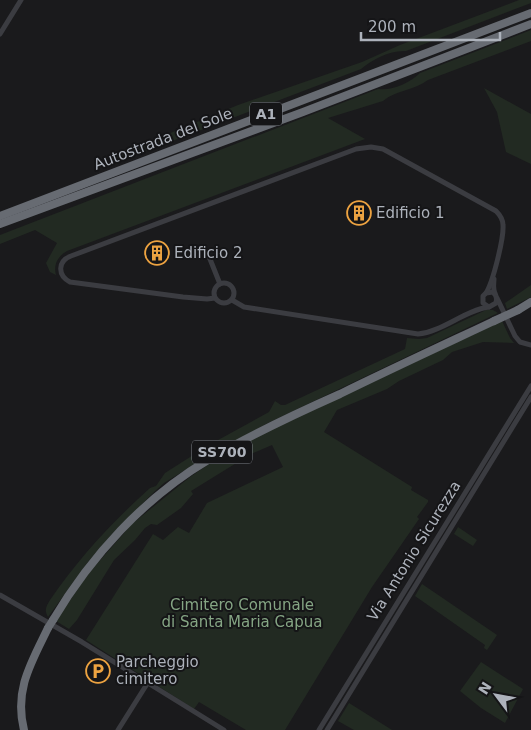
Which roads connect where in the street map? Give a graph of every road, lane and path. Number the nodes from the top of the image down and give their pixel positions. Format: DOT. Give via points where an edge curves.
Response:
graph roads {
  1 [pos="21,0"];
  2 [pos="531,13"];
  3 [pos="531,24"];
  4 [pos="0,34"];
  5 [pos="0,216"];
  6 [pos="0,224"];
  7 [pos="208,254"];
  8 [pos="493,276"];
  9 [pos="220,284"];
  10 [pos="486,293"];
  11 [pos="497,297"];
  12 [pos="215,298"];
  13 [pos="482,298"];
  14 [pos="232,300"];
  15 [pos="531,302"];
  16 [pos="491,306"];
  17 [pos="473,311"];
  18 [pos="503,312"];
  19 [pos="531,345"];
  20 [pos="531,386"];
  21 [pos="531,397"];
  22 [pos="0,594"];
  23 [pos="147,684"];
  24 [pos="24,730"];
  25 [pos="118,730"];
  26 [pos="224,730"];
  27 [pos="319,730"];
  28 [pos="326,730"];
  1 -- 4 [label="street"];
  2 -- 5 [label="highway, Autostrada del Sole / A1"];
  3 -- 6 [label="highway, Autostrada del Sole / A1"];
  7 -- 9 [label="street"];
  8 -- 10 [label="street"];
  8 -- 11 [label="street"];
  8 -- 12 [label="street" via="503,228 496,211 383,149 371,147 356,149 81,252 67,258 61,265 62,275 70,282 183,297"];
  9 -- 12 [label="street"];
  9 -- 14 [label="street" via="232,287"];
  10 -- 11 [label="street" via="493,292"];
  10 -- 13 [label="street"];
  11 -- 16 [label="street"];
  11 -- 18 [label="street"];
  12 -- 14 [label="street" via="223,303"];
  13 -- 16 [label="street" via="485,305"];
  13 -- 17 [label="street"];
  14 -- 17 [label="street" via="244,307 418,334"];
  15 -- 24 [label="highway, SS700, bridge" via="279,422 206,461 178,480 110,543 82,576 48,628 22,689 20,716"];
  16 -- 17 [label="street"];
  16 -- 18 [label="street"];
  18 -- 19 [label="street" via="517,339"];
  20 -- 27 [label="street, Via Antonio Sicurezza"];
  21 -- 28 [label="street, Via Antonio Sicurezza"];
  22 -- 23 [label="street"];
  23 -- 25 [label="street"];
  23 -- 26 [label="street"];
}
